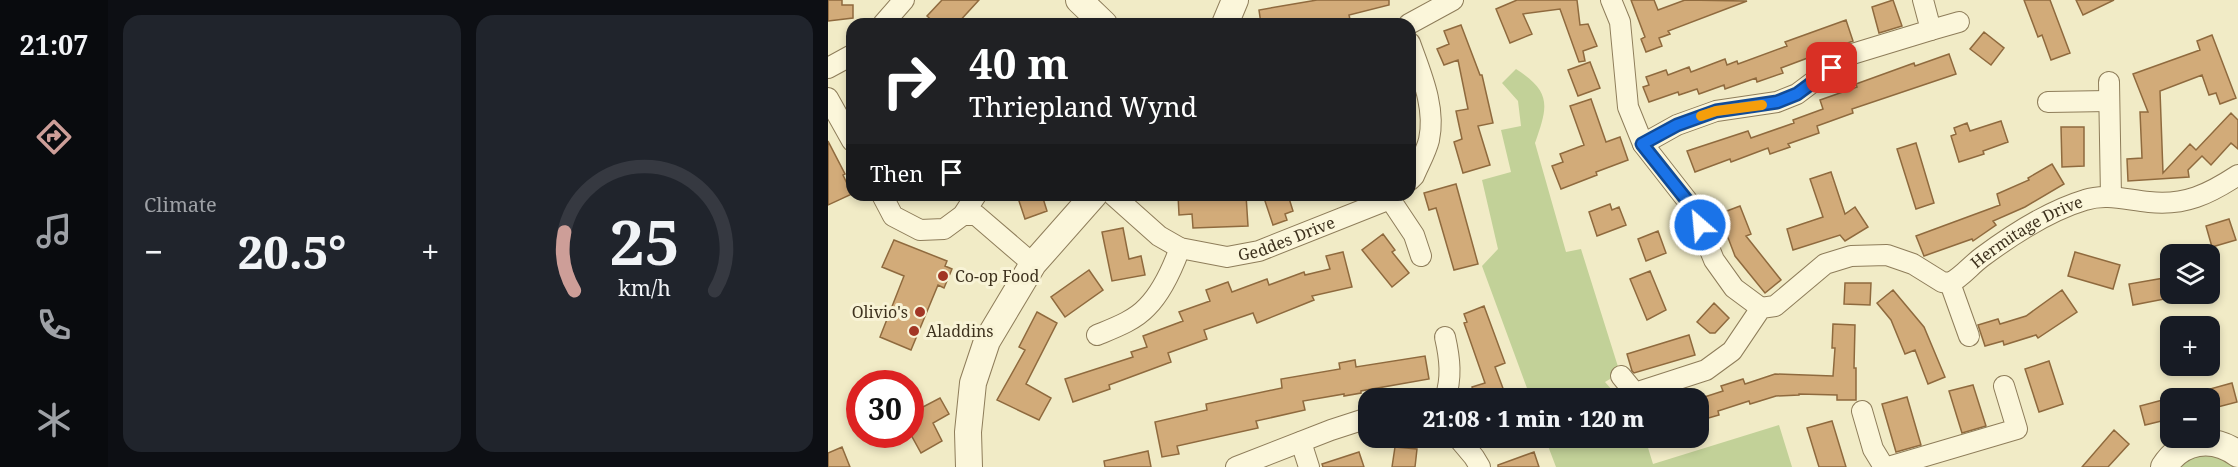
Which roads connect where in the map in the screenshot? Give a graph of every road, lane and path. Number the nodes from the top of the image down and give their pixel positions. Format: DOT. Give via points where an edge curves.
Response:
graph roads {
  1 [pos="904,0"];
  2 [pos="1079,0"];
  3 [pos="1235,0"];
  4 [pos="1453,0"];
  5 [pos="1611,0"];
  6 [pos="1923,0"];
  7 [pos="888,18"];
  8 [pos="1098,18"];
  9 [pos="1228,18"];
  10 [pos="1416,20"];
  11 [pos="1959,22"];
  12 [pos="1931,30"];
  13 [pos="846,58"];
  14 [pos="1416,60"];
  15 [pos="828,68"];
  16 [pos="828,98"];
  17 [pos="2048,102"];
  18 [pos="846,130"];
  19 [pos="1642,144"];
  20 [pos="1416,171"];
  21 [pos="2238,175"];
  22 [pos="2111,196"];
  23 [pos="885,201"];
  24 [pos="972,201"];
  25 [pos="1089,201"];
  26 [pos="1120,201"];
  27 [pos="1382,201"];
  28 [pos="1394,201"];
  29 [pos="963,215"];
  30 [pos="1180,248"];
  31 [pos="1421,256"];
  32 [pos="1033,264"];
  33 [pos="1950,283"];
  34 [pos="1761,308"];
  35 [pos="1097,335"];
  36 [pos="1969,336"];
  37 [pos="1445,337"];
  38 [pos="1621,376"];
  39 [pos="2004,386"];
  40 [pos="1449,388"];
  41 [pos="1629,388"];
  42 [pos="1657,388"];
  43 [pos="1862,411"];
  44 [pos="1358,422"];
  45 [pos="1301,442"];
  46 [pos="1466,448"];
  47 [pos="2238,454"];
  48 [pos="969,467"];
  49 [pos="1236,467"];
  50 [pos="1310,467"];
  51 [pos="1480,467"];
  52 [pos="1886,467"];
  53 [pos="2164,467"];
  1 -- 7 [label="street"];
  2 -- 8 [label="street"];
  3 -- 9 [label="street"];
  4 -- 10 [label="street"];
  5 -- 19 [label="street" via="1620,22 1628,107"];
  6 -- 12 [label="street"];
  11 -- 12 [label="street"];
  12 -- 19 [label="street" via="1850,55 1797,94 1777,102 1716,111 1677,125"];
  13 -- 15 [label="street"];
  14 -- 20 [label="street" via="1430,106 1429,140"];
  16 -- 18 [label="street"];
  17 -- 22 [label="street" via="2109,92"];
  19 -- 34 [label="street" via="1693,208 1714,260 1734,288"];
  21 -- 22 [label="street, Hermitage Drive" via="2200,198 2182,201 2151,202"];
  22 -- 33 [label="street, Hermitage Drive" via="2067,206 2032,223"];
  23 -- 29 [label="street" via="893,216 920,230 944,229"];
  24 -- 29 [label="street"];
  25 -- 32 [label="street"];
  26 -- 30 [label="street, Geddes Drive" via="1159,236"];
  27 -- 30 [label="street, Geddes Drive" via="1259,251 1227,257"];
  28 -- 31 [label="street, Geddes Drive"];
  29 -- 32 [label="street" via="976,215"];
  30 -- 35 [label="street" via="1172,270 1147,308 1124,324"];
  32 -- 48 [label="street" via="987,341 973,383"];
  33 -- 34 [label="street" via="1887,255 1851,256 1825,264 1774,306"];
  33 -- 36 [label="street"];
  34 -- 42 [label="street" via="1732,351 1706,370"];
  37 -- 40 [label="street"];
  38 -- 41 [label="street"];
  39 -- 52 [label="street" via="2017,429"];
  43 -- 52 [label="street" via="1873,449"];
  44 -- 45 [label="street"];
  45 -- 49 [label="street"];
  45 -- 50 [label="street"];
  46 -- 51 [label="street"];
  47 -- 53 [label="street" via="2210,441 2195,442 2181,448"];
}
